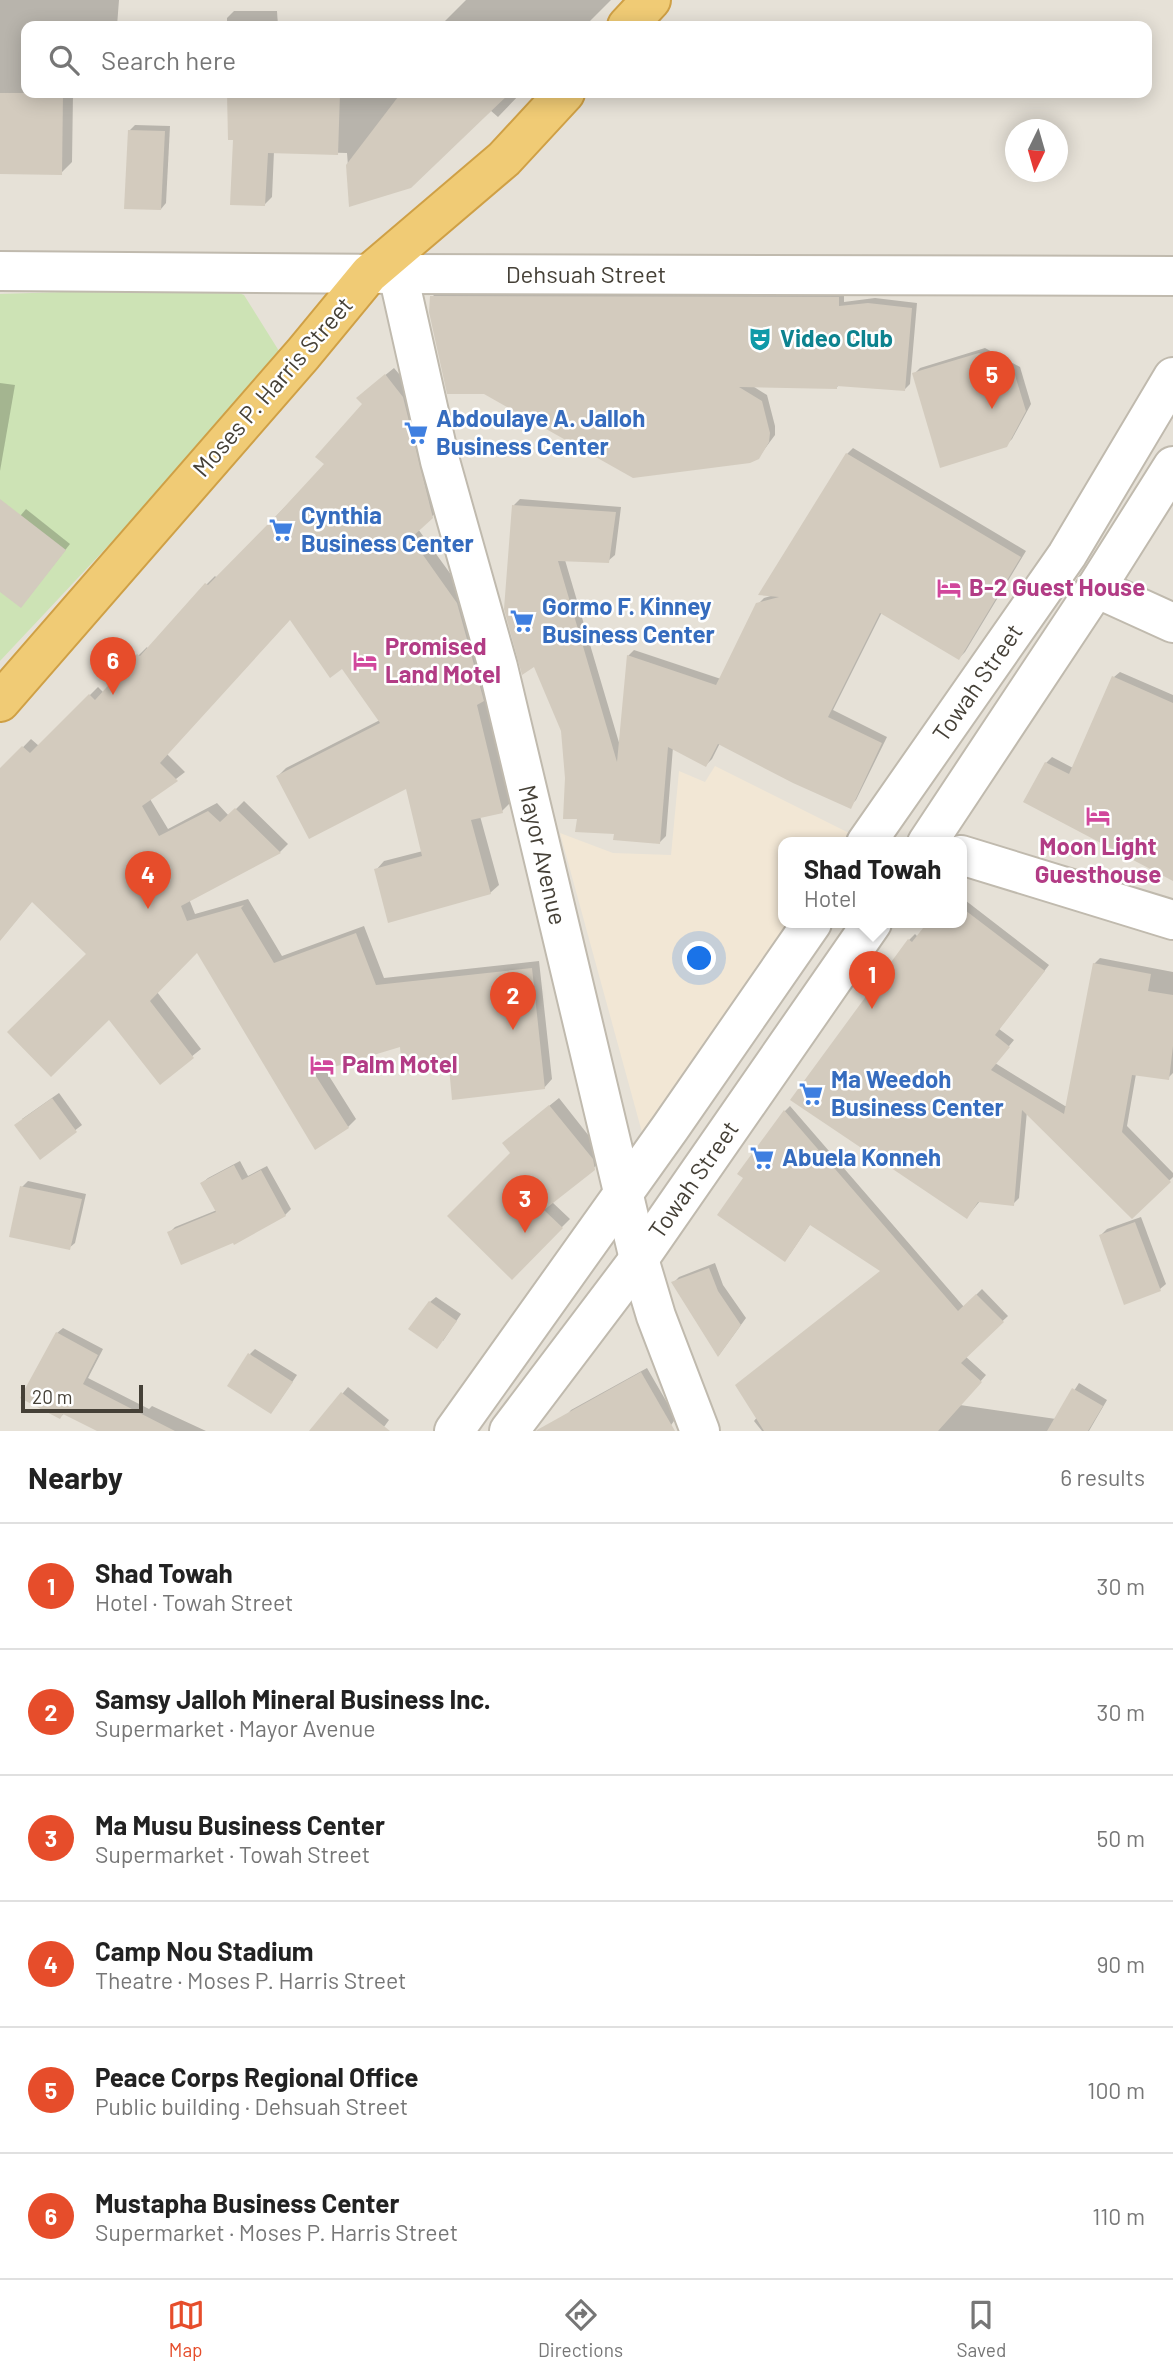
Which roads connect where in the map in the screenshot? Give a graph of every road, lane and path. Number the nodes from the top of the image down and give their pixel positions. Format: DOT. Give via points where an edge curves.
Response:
graph roads {
  1 [pos="651,0"];
  2 [pos="632,21"];
  3 [pos="560,98"];
  4 [pos="0,271"];
  5 [pos="384,274"];
  6 [pos="1173,276"];
  7 [pos="1173,377"];
  8 [pos="1173,466"];
  9 [pos="1096,588"];
  10 [pos="1173,622"];
  11 [pos="0,702"];
  12 [pos="870,837"];
  13 [pos="931,837"];
  14 [pos="967,857"];
  15 [pos="1173,920"];
  16 [pos="809,928"];
  17 [pos="869,928"];
  18 [pos="622,1193"];
  19 [pos="639,1259"];
  20 [pos="454,1431"];
  21 [pos="509,1431"];
  22 [pos="701,1431"];
  1 -- 2 [label="highway"];
  3 -- 5 [label="highway, Moses P. Harris Street"];
  4 -- 5 [label="street, Dehsuah Street"];
  5 -- 6 [label="street, Dehsuah Street"];
  5 -- 11 [label="highway, Moses P. Harris Street" via="303,354"];
  5 -- 18 [label="street, Mayor Avenue" via="498,667"];
  7 -- 12 [label="street, Towah Street" via="1067,555"];
  8 -- 9 [label="street, Towah Street"];
  9 -- 10 [label="street"];
  9 -- 13 [label="street, Towah Street"];
  14 -- 15 [label="street"];
  16 -- 18 [label="street, Towah Street"];
  17 -- 19 [label="street, Towah Street"];
  18 -- 19 [label="street, Mayor Avenue"];
  18 -- 20 [label="street, Towah Street"];
  19 -- 21 [label="street, Towah Street"];
  19 -- 22 [label="street, Mayor Avenue" via="656,1317"];
}
